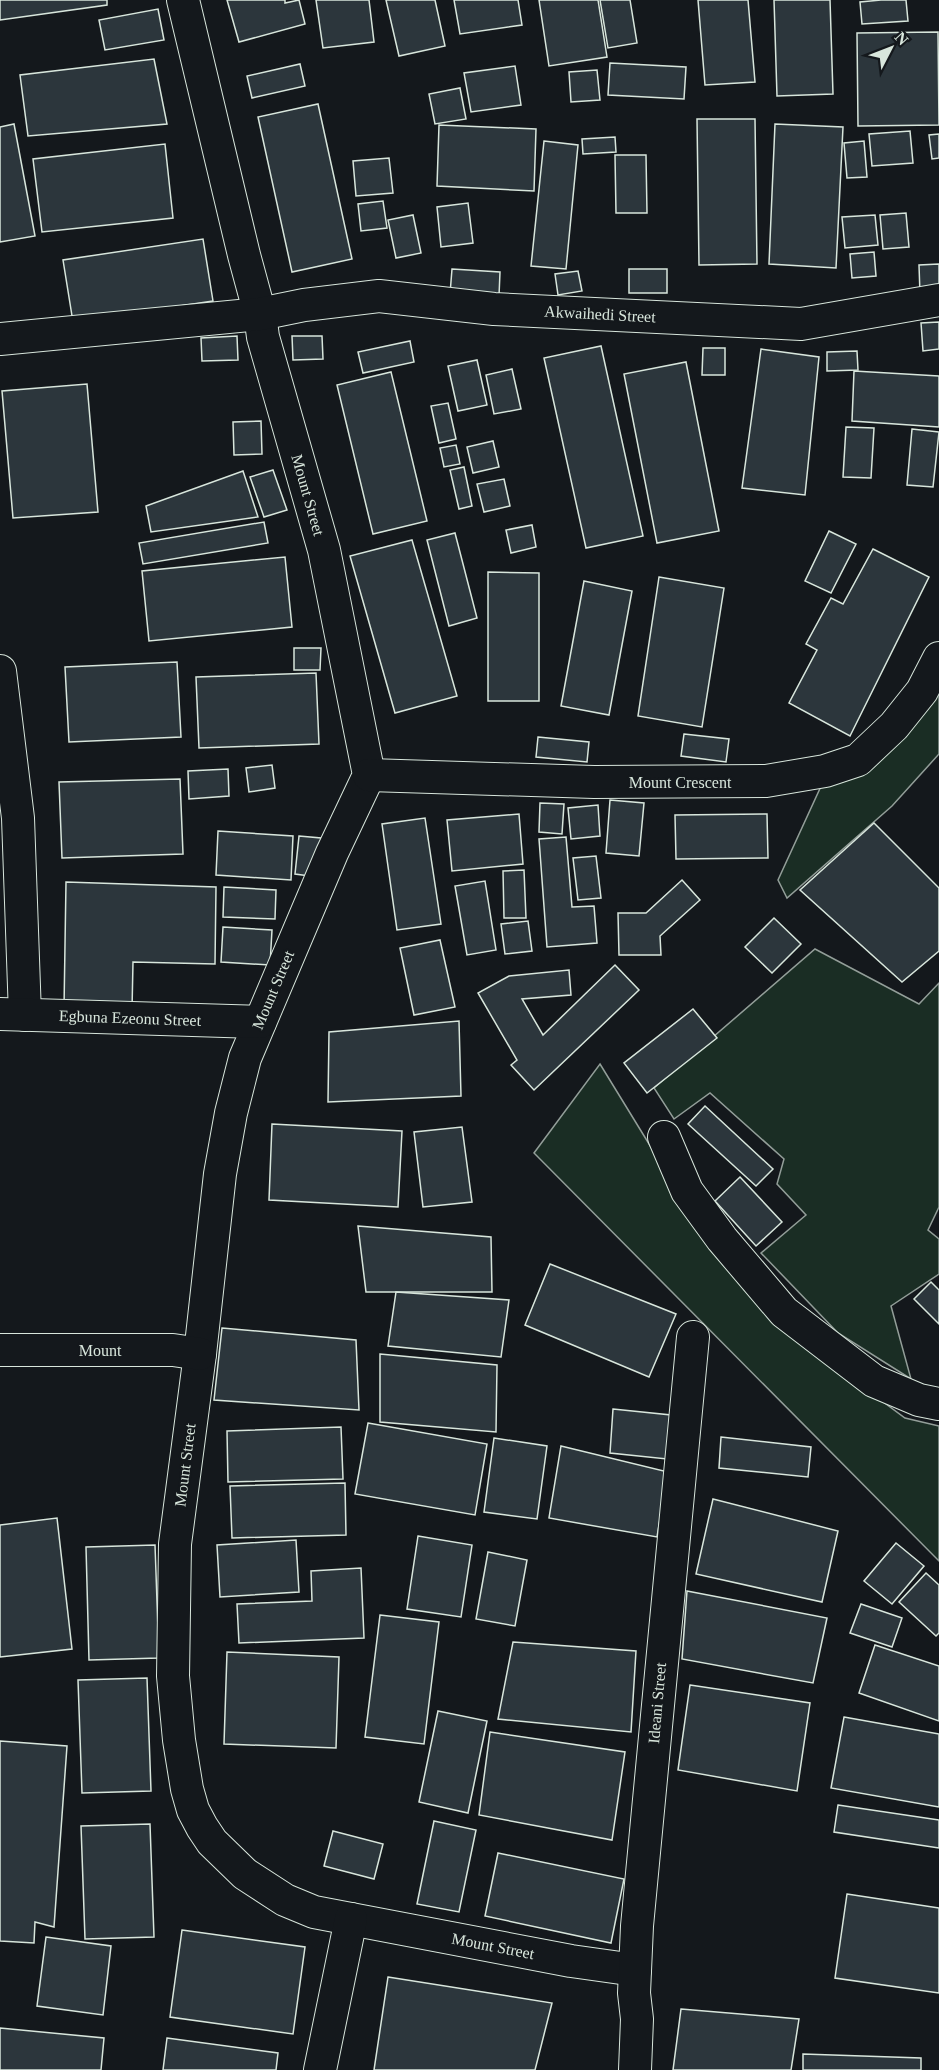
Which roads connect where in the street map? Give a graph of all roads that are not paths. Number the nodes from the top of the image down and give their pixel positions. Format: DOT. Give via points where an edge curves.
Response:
graph roads {
  1 [pos="183,0"];
  2 [pos="939,300"];
  3 [pos="260,314"];
  4 [pos="0,339"];
  5 [pos="939,658"];
  6 [pos="0,671"];
  7 [pos="369,775"];
  8 [pos="13,1014"];
  9 [pos="260,1022"];
  10 [pos="664,1137"];
  11 [pos="693,1337"];
  12 [pos="0,1350"];
  13 [pos="200,1354"];
  14 [pos="929,1402"];
  15 [pos="351,1919"];
  16 [pos="635,1970"];
  17 [pos="320,2070"];
  18 [pos="635,2070"];
  1 -- 3 [label="street, Mount Street"];
  2 -- 3 [label="street, Akwaihedi Street" via="801,324 494,309 379,296"];
  3 -- 4 [label="street, Akwaihedi Street"];
  3 -- 7 [label="street, Mount Street" via="263,337 324,550"];
  5 -- 7 [label="street, Mount Crescent" via="922,691 894,726 858,760 825,771 766,782 594,782"];
  6 -- 8 [label="street" via="18,818"];
  7 -- 9 [label="street, Mount Street"];
  8 -- 9 [label="street, Egbuna Ezeonu Street"];
  9 -- 13 [label="street, Mount Street" via="236,1089 220,1174"];
  10 -- 14 [label="street" via="687,1191 784,1312 874,1381"];
  11 -- 16 [label="street, Ideani Street"];
  12 -- 13 [label="street, Mount" via="173,1350"];
  13 -- 15 [label="street, Mount Street" via="174,1544 173,1676 187,1789 212,1842 245,1874 285,1900 314,1912"];
  15 -- 16 [label="street, Mount Street"];
  15 -- 17 [label="street"];
  16 -- 18 [label="street, Ideani Street"];
}
